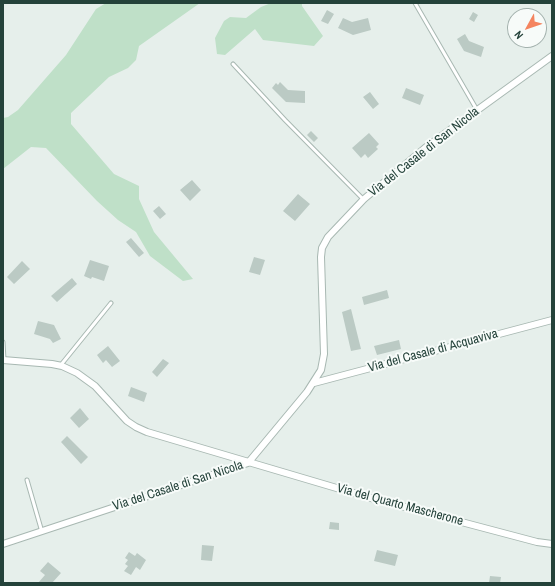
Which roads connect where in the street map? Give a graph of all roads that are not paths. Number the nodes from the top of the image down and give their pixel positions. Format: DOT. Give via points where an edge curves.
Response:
graph roads {
  1 [pos="415,3"];
  2 [pos="552,56"];
  3 [pos="233,64"];
  4 [pos="476,110"];
  5 [pos="364,199"];
  6 [pos="111,303"];
  7 [pos="552,320"];
  8 [pos="3,342"];
  9 [pos="4,360"];
  10 [pos="60,366"];
  11 [pos="314,382"];
  12 [pos="248,463"];
  13 [pos="27,480"];
  14 [pos="42,532"];
  15 [pos="3,544"];
  16 [pos="552,544"];
  1 -- 4 [label="lane"];
  2 -- 4 [label="street, Via del Casale di San Nicola"];
  3 -- 5 [label="lane"];
  4 -- 5 [label="street, Via del Casale di San Nicola"];
  5 -- 11 [label="street, Via del Casale di San Nicola" via="334,229 322,248 320,261 324,354 321,370"];
  6 -- 10 [label="lane"];
  7 -- 11 [label="street, Via del Casale di Acquaviva"];
  8 -- 9 [label="lane"];
  9 -- 10 [label="street, Via del Quarto Mascherone" via="42,362"];
  10 -- 12 [label="street, Via del Quarto Mascherone" via="90,381 122,416 142,430"];
  11 -- 12 [label="street, Via del Casale di San Nicola"];
  12 -- 14 [label="street, Via del Casale di San Nicola"];
  12 -- 16 [label="street, Via del Quarto Mascherone" via="367,497"];
  13 -- 14 [label="lane"];
  14 -- 15 [label="street, Via del Casale di San Nicola"];
}
